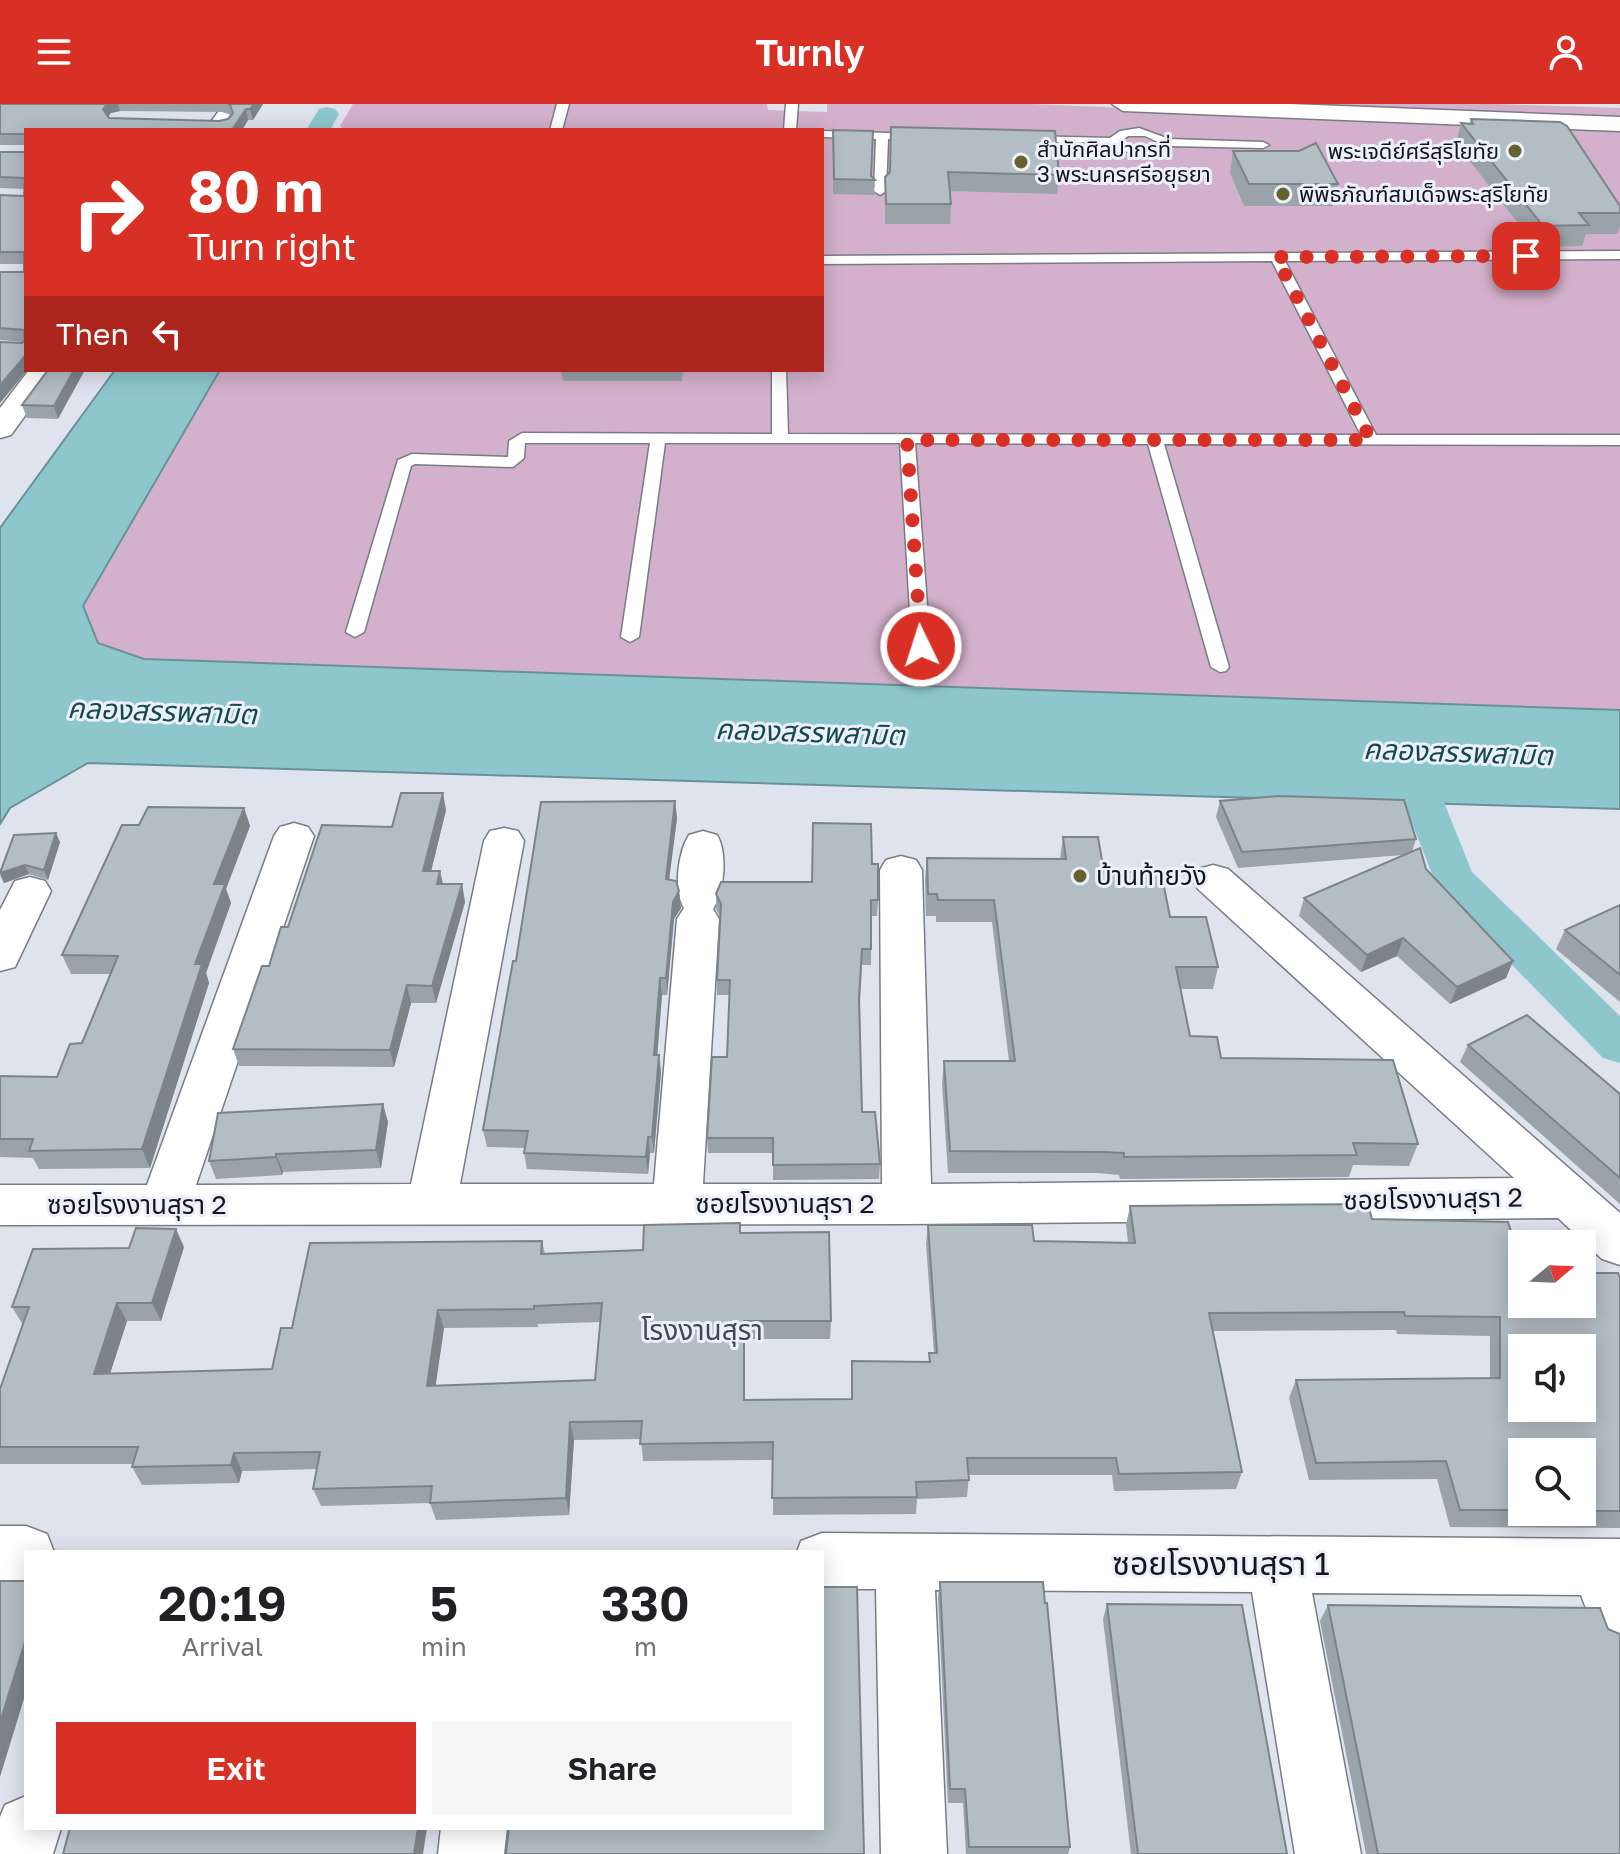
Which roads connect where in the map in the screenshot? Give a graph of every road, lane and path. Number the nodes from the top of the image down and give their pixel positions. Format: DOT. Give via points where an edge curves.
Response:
graph roads {
  1 [pos="563,104"];
  2 [pos="792,104"];
  3 [pos="1123,104"];
  4 [pos="1131,104"];
  5 [pos="224,119"];
  6 [pos="193,122"];
  7 [pos="1620,124"];
  8 [pos="557,128"];
  9 [pos="790,128"];
  10 [pos="1137,132"];
  11 [pos="824,134"];
  12 [pos="882,136"];
  13 [pos="928,137"];
  14 [pos="1021,139"];
  15 [pos="1113,142"];
  16 [pos="1166,142"];
  17 [pos="1263,145"];
  18 [pos="880,191"];
  19 [pos="1620,255"];
  20 [pos="1276,257"];
  21 [pos="824,260"];
  22 [pos="43,372"];
  23 [pos="779,372"];
  24 [pos="0,429"];
  25 [pos="658,439"];
  26 [pos="780,440"];
  27 [pos="907,440"];
  28 [pos="1155,440"];
  29 [pos="1371,440"];
  30 [pos="1620,440"];
  31 [pos="355,632"];
  32 [pos="630,637"];
  33 [pos="921,646"];
  34 [pos="1220,667"];
  35 [pos="294,836"];
  36 [pos="504,841"];
  37 [pos="703,845"];
  38 [pos="901,870"];
  39 [pos="1213,879"];
  40 [pos="30,891"];
  41 [pos="0,956"];
  42 [pos="1570,1198"];
  43 [pos="165,1204"];
  44 [pos="677,1204"];
  45 [pos="907,1204"];
  46 [pos="0,1205"];
  47 [pos="431,1205"];
  48 [pos="1620,1244"];
  49 [pos="0,1554"];
  50 [pos="24,1554"];
  51 [pos="824,1561"];
  52 [pos="905,1561"];
  53 [pos="1277,1565"];
  54 [pos="1611,1567"];
  55 [pos="1620,1622"];
  56 [pos="27,1830"];
  57 [pos="474,1830"];
  58 [pos="20,1854"];
  59 [pos="471,1854"];
  60 [pos="914,1854"];
  61 [pos="1328,1854"];
  1 -- 8 [label="lane"];
  2 -- 9 [label="lane"];
  3 -- 4 [label="street"];
  4 -- 7 [label="street"];
  4 -- 10 [label="lane"];
  5 -- 6 [label="street"];
  10 -- 15 [label="lane" via="1118,135"];
  10 -- 16 [label="lane"];
  11 -- 12 [label="lane"];
  12 -- 13 [label="lane"];
  12 -- 18 [label="lane"];
  14 -- 15 [label="lane"];
  15 -- 16 [label="lane" via="1137,152 1162,149"];
  16 -- 17 [label="lane"];
  19 -- 20 [label="lane"];
  20 -- 21 [label="lane"];
  20 -- 29 [label="lane"];
  22 -- 24 [label="street"];
  23 -- 26 [label="lane"];
  25 -- 26 [label="lane"];
  25 -- 31 [label="lane" via="522,438 513,462 407,461"];
  25 -- 32 [label="lane"];
  26 -- 27 [label="lane"];
  27 -- 28 [label="lane"];
  27 -- 33 [label="lane"];
  28 -- 29 [label="lane"];
  28 -- 34 [label="lane"];
  29 -- 30 [label="lane"];
  35 -- 43 [label="street"];
  36 -- 47 [label="street"];
  37 -- 44 [label="street"];
  38 -- 45 [label="street"];
  39 -- 42 [label="street"];
  40 -- 41 [label="street"];
  42 -- 45 [label="street, ซอยโรงงานสุรา 2"];
  42 -- 48 [label="street"];
  43 -- 46 [label="street, ซอยโรงงานสุรา 2"];
  43 -- 47 [label="street, ซอยโรงงานสุรา 2"];
  44 -- 45 [label="street, ซอยโรงงานสุรา 2"];
  44 -- 47 [label="street, ซอยโรงงานสุรา 2"];
  49 -- 50 [label="street"];
  51 -- 52 [label="street, ซอยโรงงานสุรา 1"];
  52 -- 53 [label="street, ซอยโรงงานสุรา 1"];
  52 -- 60 [label="street"];
  53 -- 54 [label="street, ซอยโรงงานสุรา 1"];
  53 -- 61 [label="street"];
  54 -- 55 [label="street"];
  56 -- 58 [label="street"];
  57 -- 59 [label="street"];
}
